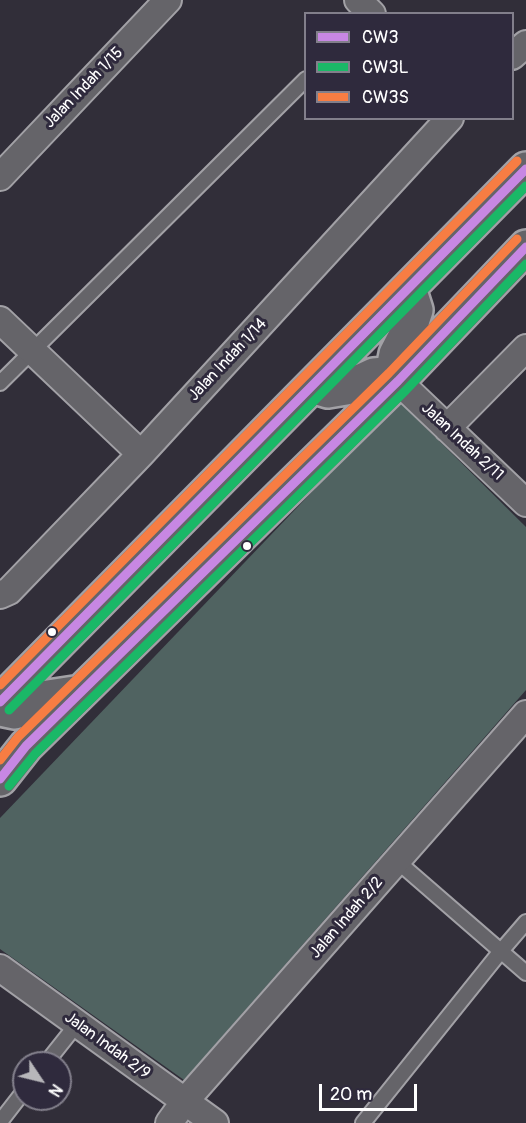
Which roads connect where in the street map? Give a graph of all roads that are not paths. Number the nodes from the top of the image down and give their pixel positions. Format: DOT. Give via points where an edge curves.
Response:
graph roads {
  1 [pos="168,0"];
  2 [pos="526,44"];
  3 [pos="514,56"];
  4 [pos="304,81"];
  5 [pos="448,120"];
  6 [pos="526,169"];
  7 [pos="0,177"];
  8 [pos="526,247"];
  9 [pos="409,288"];
  10 [pos="0,320"];
  11 [pos="526,348"];
  12 [pos="32,350"];
  13 [pos="398,381"];
  14 [pos="0,383"];
  15 [pos="312,386"];
  16 [pos="447,428"];
  17 [pos="141,453"];
  18 [pos="526,503"];
  19 [pos="0,595"];
  20 [pos="81,692"];
  21 [pos="0,702"];
  22 [pos="0,709"];
  23 [pos="526,714"];
  24 [pos="0,718"];
  25 [pos="0,742"];
  26 [pos="0,779"];
  27 [pos="397,861"];
  28 [pos="526,922"];
  29 [pos="501,951"];
  30 [pos="0,968"];
  31 [pos="526,973"];
  32 [pos="77,1024"];
  33 [pos="56,1051"];
  34 [pos="185,1101"];
  35 [pos="12,1106"];
  36 [pos="0,1122"];
  37 [pos="169,1123"];
  38 [pos="215,1123"];
  39 [pos="363,1123"];
  1 -- 7 [label="street, Jalan Indah 1/15"];
  2 -- 3 [label="street"];
  4 -- 12 [label="lane"];
  5 -- 17 [label="street, Jalan Indah 1/14"];
  6 -- 9 [label="main road"];
  8 -- 13 [label="main road"];
  9 -- 13 [label="main road" via="416,310 396,354"];
  9 -- 15 [label="main road"];
  10 -- 12 [label="street"];
  11 -- 16 [label="street"];
  12 -- 14 [label="lane"];
  12 -- 17 [label="street"];
  13 -- 15 [label="main road" via="385,374 328,391"];
  13 -- 16 [label="street, Jalan Indah 2/11"];
  13 -- 20 [label="main road"];
  15 -- 21 [label="main road"];
  16 -- 18 [label="street, Jalan Indah 2/11"];
  17 -- 19 [label="street, Jalan Indah 1/14" via="9,591"];
  20 -- 22 [label="main road" via="48,697 15,712"];
  20 -- 26 [label="main road" via="26,746"];
  23 -- 27 [label="street, Jalan Indah 2/2"];
  24 -- 25 [label="main road"];
  27 -- 29 [label="lane"];
  27 -- 34 [label="street, Jalan Indah 2/2"];
  28 -- 29 [label="lane"];
  29 -- 31 [label="lane"];
  29 -- 39 [label="lane"];
  30 -- 32 [label="street, Jalan Indah 2/9"];
  32 -- 33 [label="lane"];
  32 -- 34 [label="street, Jalan Indah 2/9"];
  34 -- 37 [label="street, Jalan Indah 2/2"];
  34 -- 38 [label="street, Jalan Indah 2/9"];
  35 -- 36 [label="lane"];
}
